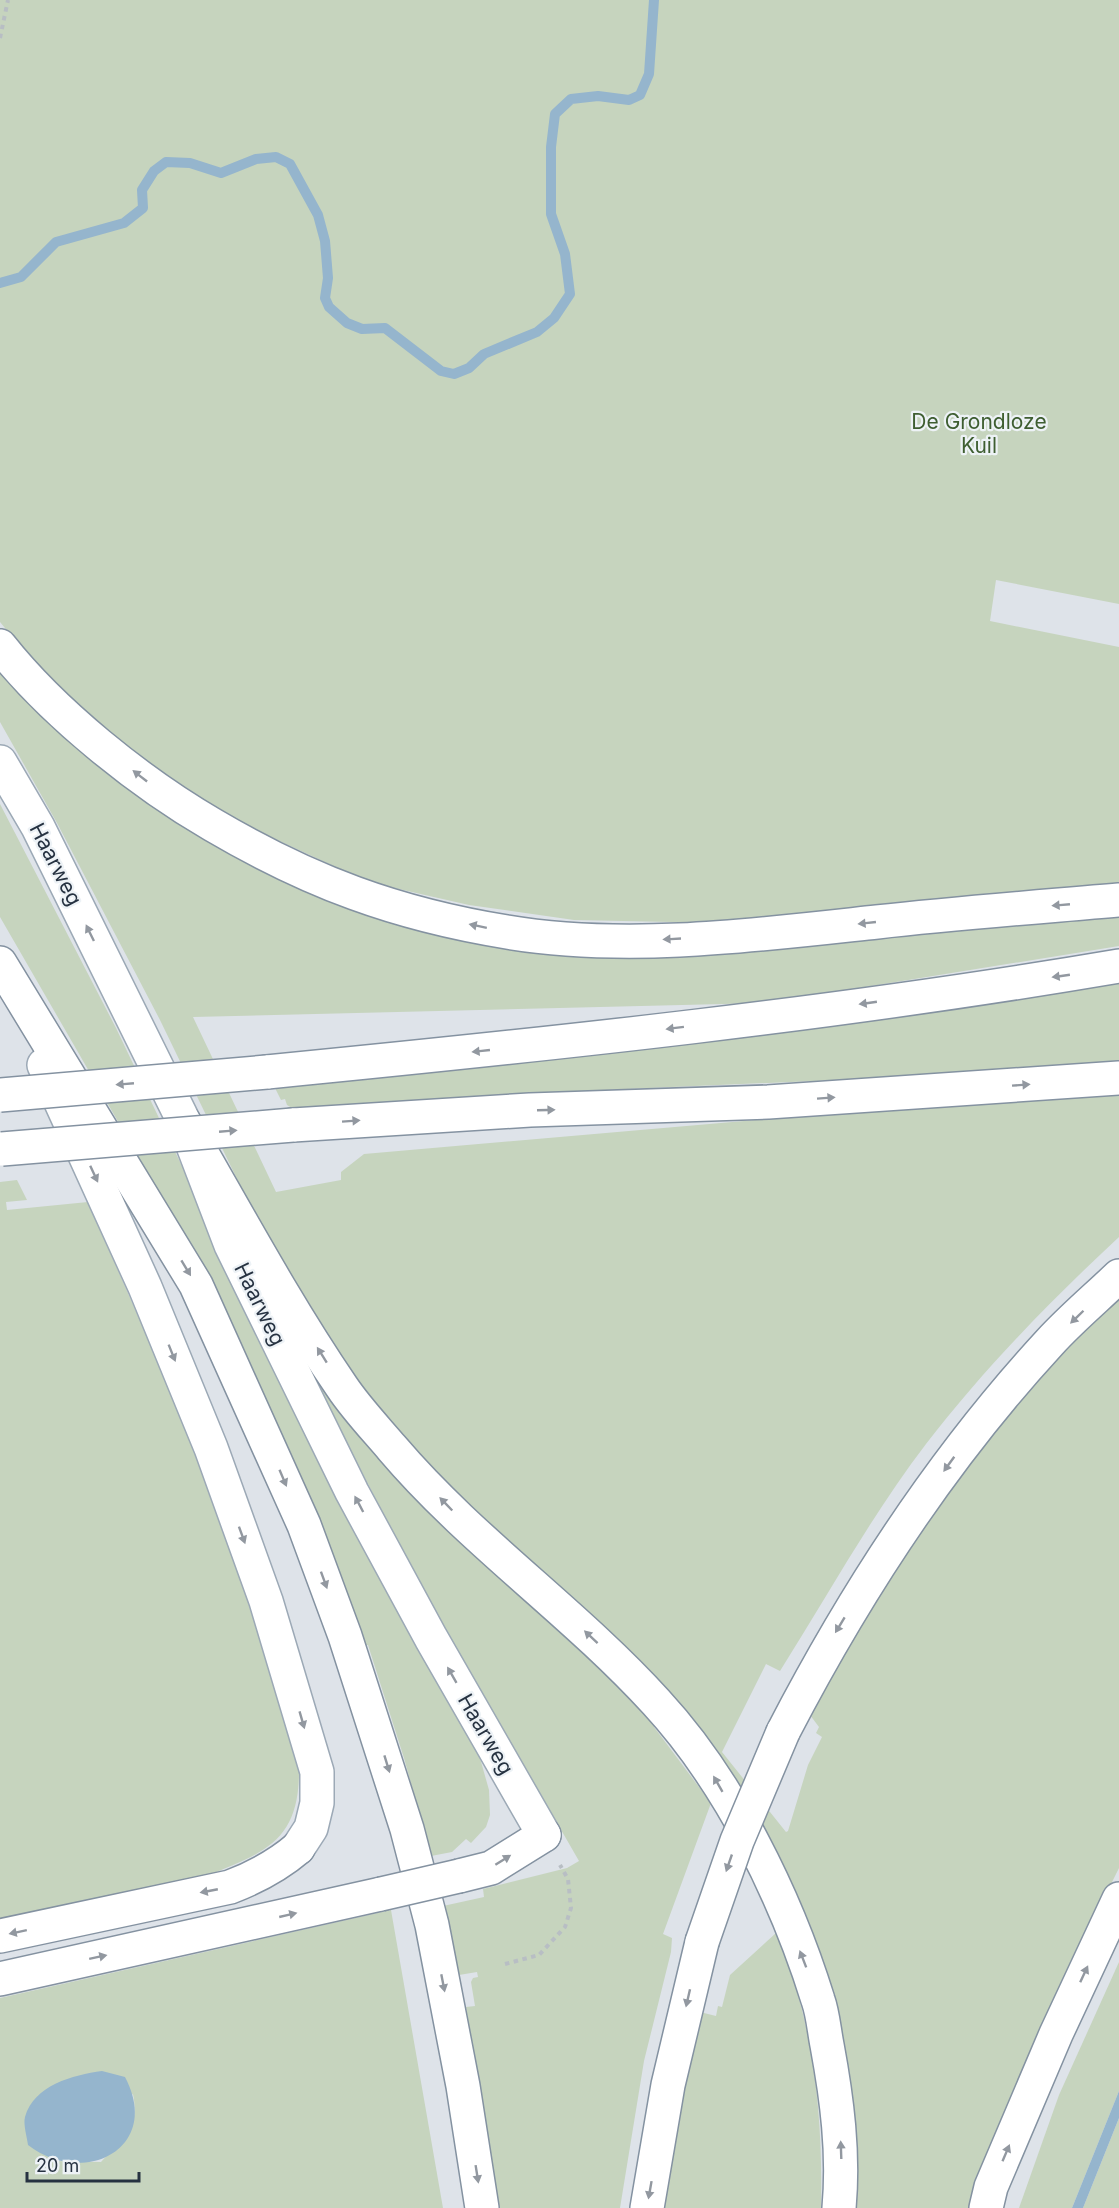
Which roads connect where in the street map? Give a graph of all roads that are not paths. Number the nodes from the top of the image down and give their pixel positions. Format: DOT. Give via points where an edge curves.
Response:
graph roads {
  1 [pos="0,646"];
  2 [pos="0,762"];
  3 [pos="1119,900"];
  4 [pos="0,963"];
  5 [pos="1119,966"];
  6 [pos="0,968"];
  7 [pos="1119,1078"];
  8 [pos="0,1095"];
  9 [pos="184,1122"];
  10 [pos="1,1149"];
  11 [pos="1119,1276"];
  12 [pos="1119,1899"];
  13 [pos="0,1936"];
  14 [pos="0,1979"];
  15 [pos="482,2208"];
  16 [pos="647,2208"];
  17 [pos="839,2208"];
  18 [pos="986,2208"];
  3 -- 1 [label="main road, one-way" via="759,935 626,941 509,932 398,909 334,888 262,854 187,810 112,755 60,709"];
  9 -- 2 [label="main road, Haarweg, one-way" via="38,827"];
  4 -- 15 [label="main road, one-way" via="196,1285 304,1525 362,1688 432,1925"];
  5 -- 8 [label="main road, one-way, bridge" via="553,1043"];
  6 -- 13 [label="main road, one-way" via="145,1287 211,1448 266,1601 317,1772 317,1803 310,1828 298,1848 255,1878 230,1887"];
  10 -- 7 [label="main road, one-way, bridge" via="293,1125 530,1110 768,1102"];
  14 -- 9 [label="main road, Haarweg, one-way, bridge" via="491,1868 544,1835 352,1492 231,1245"];
  17 -- 9 [label="main road, one-way" via="841,2149 819,2002 785,1913 750,1839 712,1774 658,1703 458,1516 395,1451 343,1388"];
  11 -- 16 [label="main road, one-way, bridge" via="1050,1342 959,1450 876,1566 827,1647 783,1732 736,1841 702,1942 668,2085"];
  18 -- 12 [label="main road, one-way" via="991,2187 1056,2034"];
}
